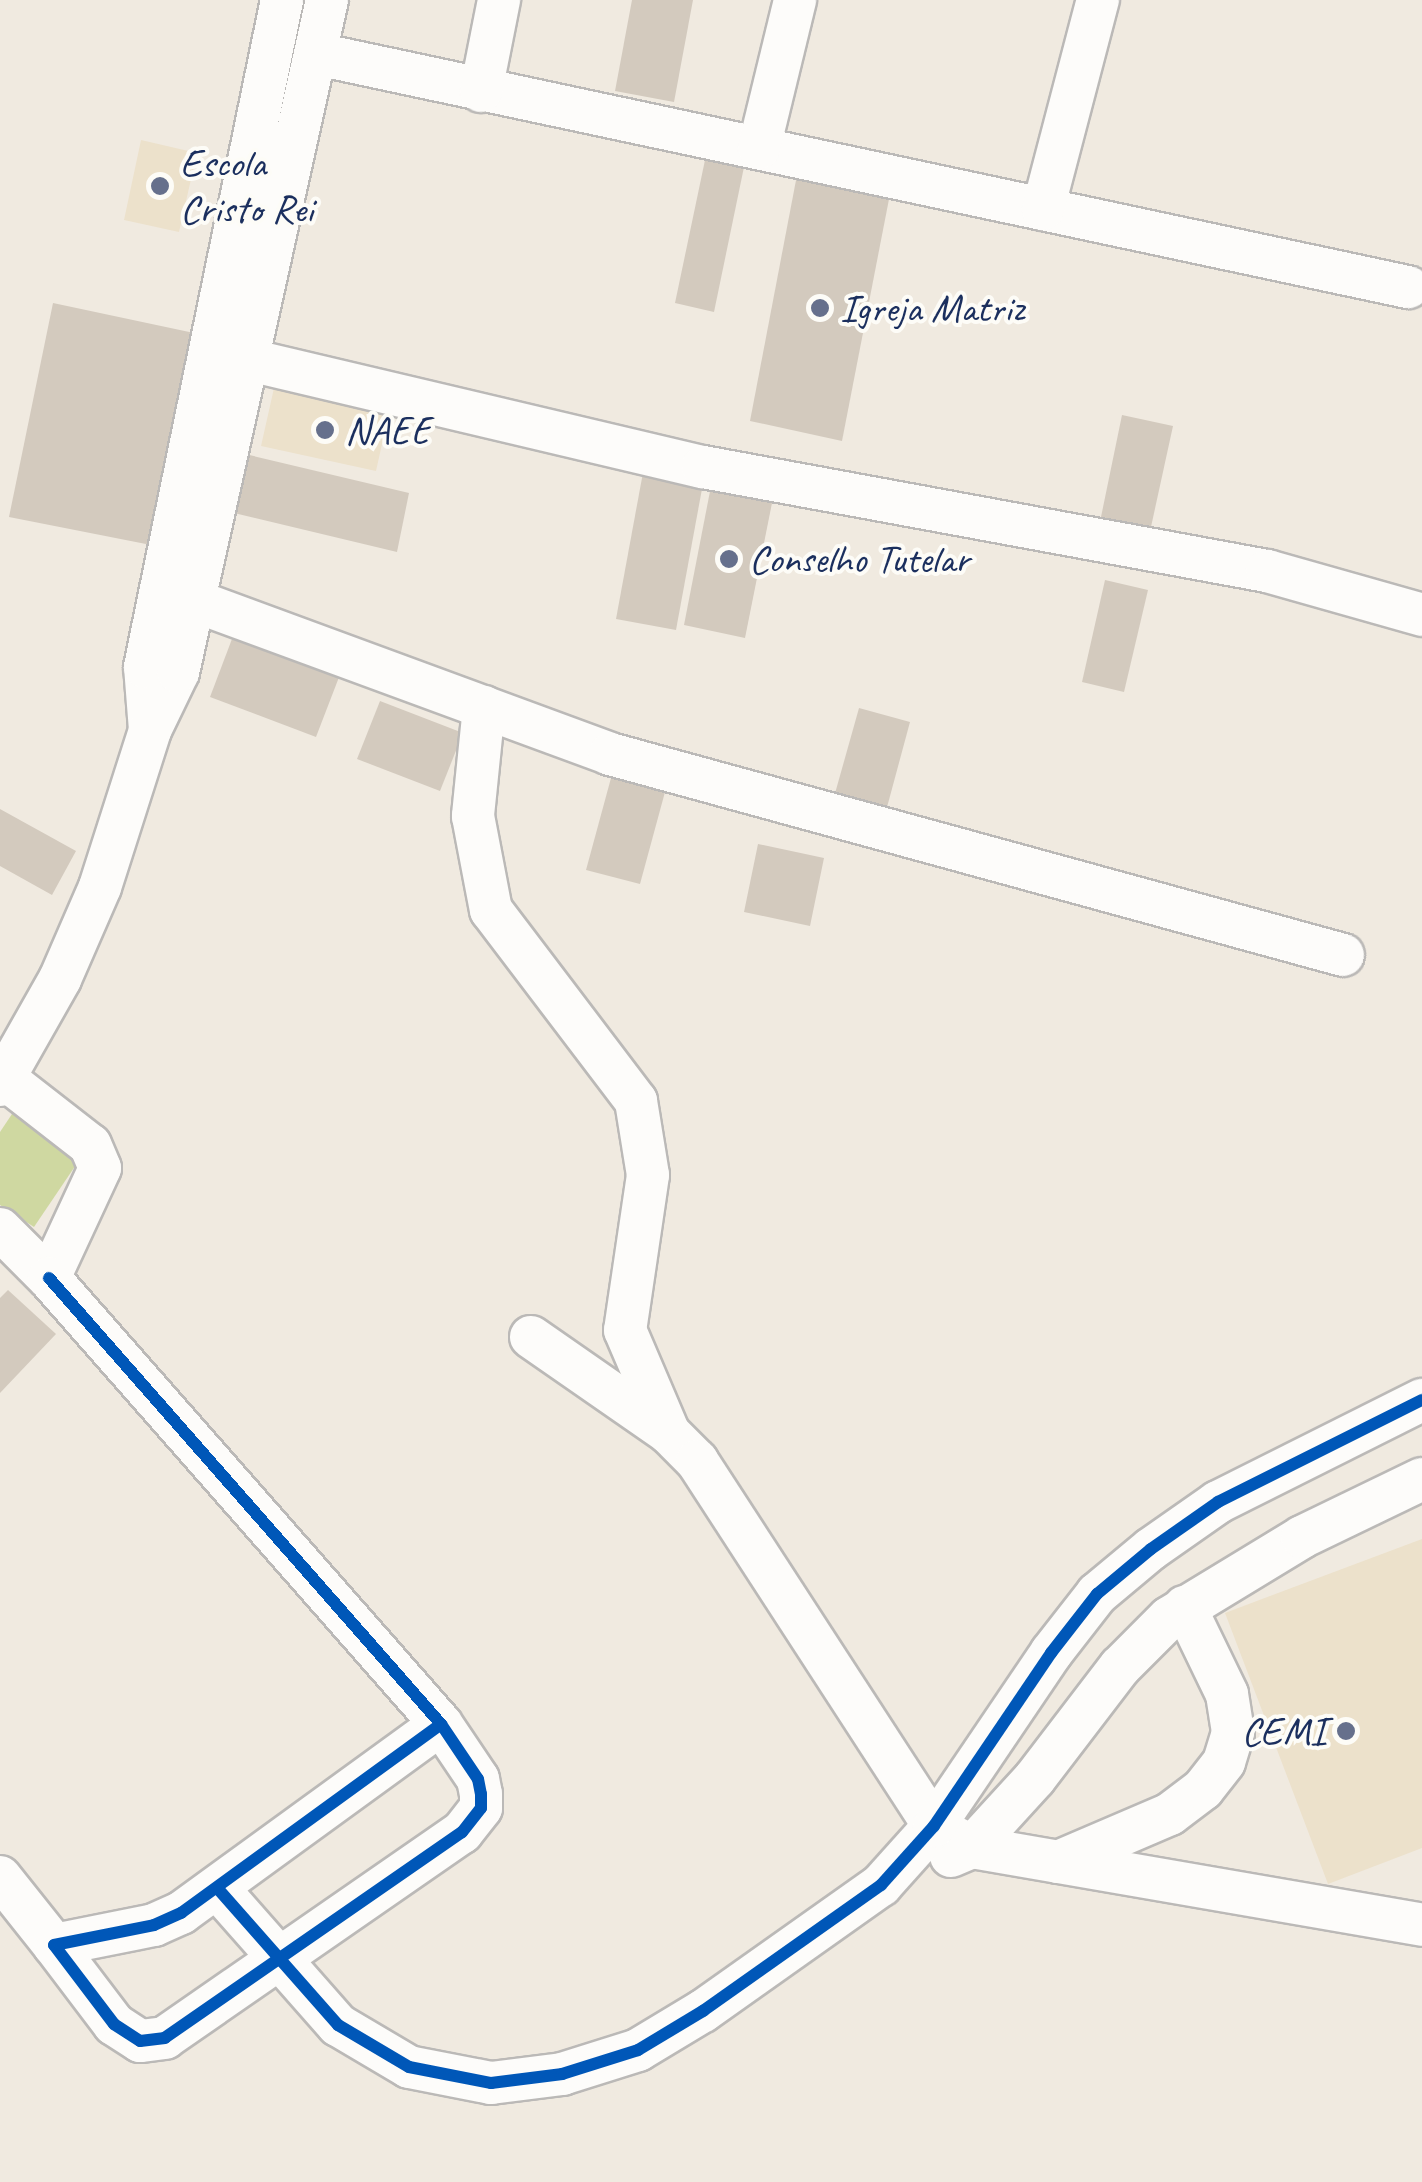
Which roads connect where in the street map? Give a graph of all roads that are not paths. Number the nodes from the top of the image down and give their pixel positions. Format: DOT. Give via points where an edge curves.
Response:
graph roads {
  1 [pos="282,0"];
  2 [pos="327,0"];
  3 [pos="499,0"];
  4 [pos="796,0"];
  5 [pos="1098,0"];
  6 [pos="317,54"];
  7 [pos="481,91"];
  8 [pos="759,148"];
  9 [pos="1043,209"];
  10 [pos="238,214"];
  11 [pos="276,238"];
  12 [pos="1408,287"];
  13 [pos="249,360"];
  14 [pos="195,600"];
  15 [pos="1422,614"];
  16 [pos="484,707"];
  17 [pos="150,730"];
  18 [pos="1343,956"];
  19 [pos="2,1081"];
  20 [pos="0,1229"];
  21 [pos="50,1278"];
  22 [pos="531,1338"];
  23 [pos="1422,1400"];
  24 [pos="669,1432"];
  25 [pos="1422,1479"];
  26 [pos="1186,1607"];
  27 [pos="441,1724"];
  28 [pos="934,1826"];
  29 [pos="972,1847"];
  30 [pos="1058,1862"];
  31 [pos="0,1877"];
  32 [pos="880,1885"];
  33 [pos="219,1890"];
  34 [pos="1422,1925"];
  35 [pos="54,1944"];
  36 [pos="276,1960"];
  1 -- 10 [label="street"];
  2 -- 6 [label="street"];
  3 -- 7 [label="street"];
  4 -- 8 [label="street"];
  5 -- 9 [label="street"];
  6 -- 7 [label="street"];
  6 -- 11 [label="street"];
  7 -- 8 [label="street"];
  8 -- 9 [label="street"];
  9 -- 12 [label="street"];
  10 -- 11 [label="street"];
  10 -- 17 [label="street" via="144,666"];
  11 -- 13 [label="street"];
  13 -- 14 [label="street"];
  13 -- 15 [label="street" via="703,467 1267,571"];
  14 -- 16 [label="street"];
  14 -- 17 [label="street" via="178,672"];
  16 -- 18 [label="street" via="730,790"];
  16 -- 24 [label="street" via="473,816 491,910 636,1101 648,1175 625,1330"];
  17 -- 19 [label="street" via="100,886 60,980"];
  19 -- 21 [label="street" via="98,1156 94,1189"];
  20 -- 21 [label="street"];
  21 -- 27 [label="street"];
  22 -- 24 [label="street"];
  23 -- 28 [label="street" via="1218,1502 1097,1594"];
  24 -- 28 [label="street" via="730,1509"];
  25 -- 26 [label="street" via="1302,1536"];
  26 -- 29 [label="street" via="1120,1667"];
  26 -- 30 [label="street" via="1227,1694 1233,1732 1224,1762 1203,1790 1170,1814"];
  27 -- 33 [label="street"];
  27 -- 36 [label="street" via="478,1779 476,1817"];
  28 -- 29 [label="street"];
  28 -- 32 [label="street"];
  29 -- 30 [label="street"];
  29 -- 32 [label="street"];
  30 -- 34 [label="street"];
  31 -- 35 [label="street"];
  32 -- 36 [label="street" via="638,2050 562,2074 491,2084 409,2067 338,2025"];
  33 -- 35 [label="street" via="154,1925"];
  33 -- 36 [label="street"];
  35 -- 36 [label="street" via="114,2024 140,2040 166,2038"];
}
